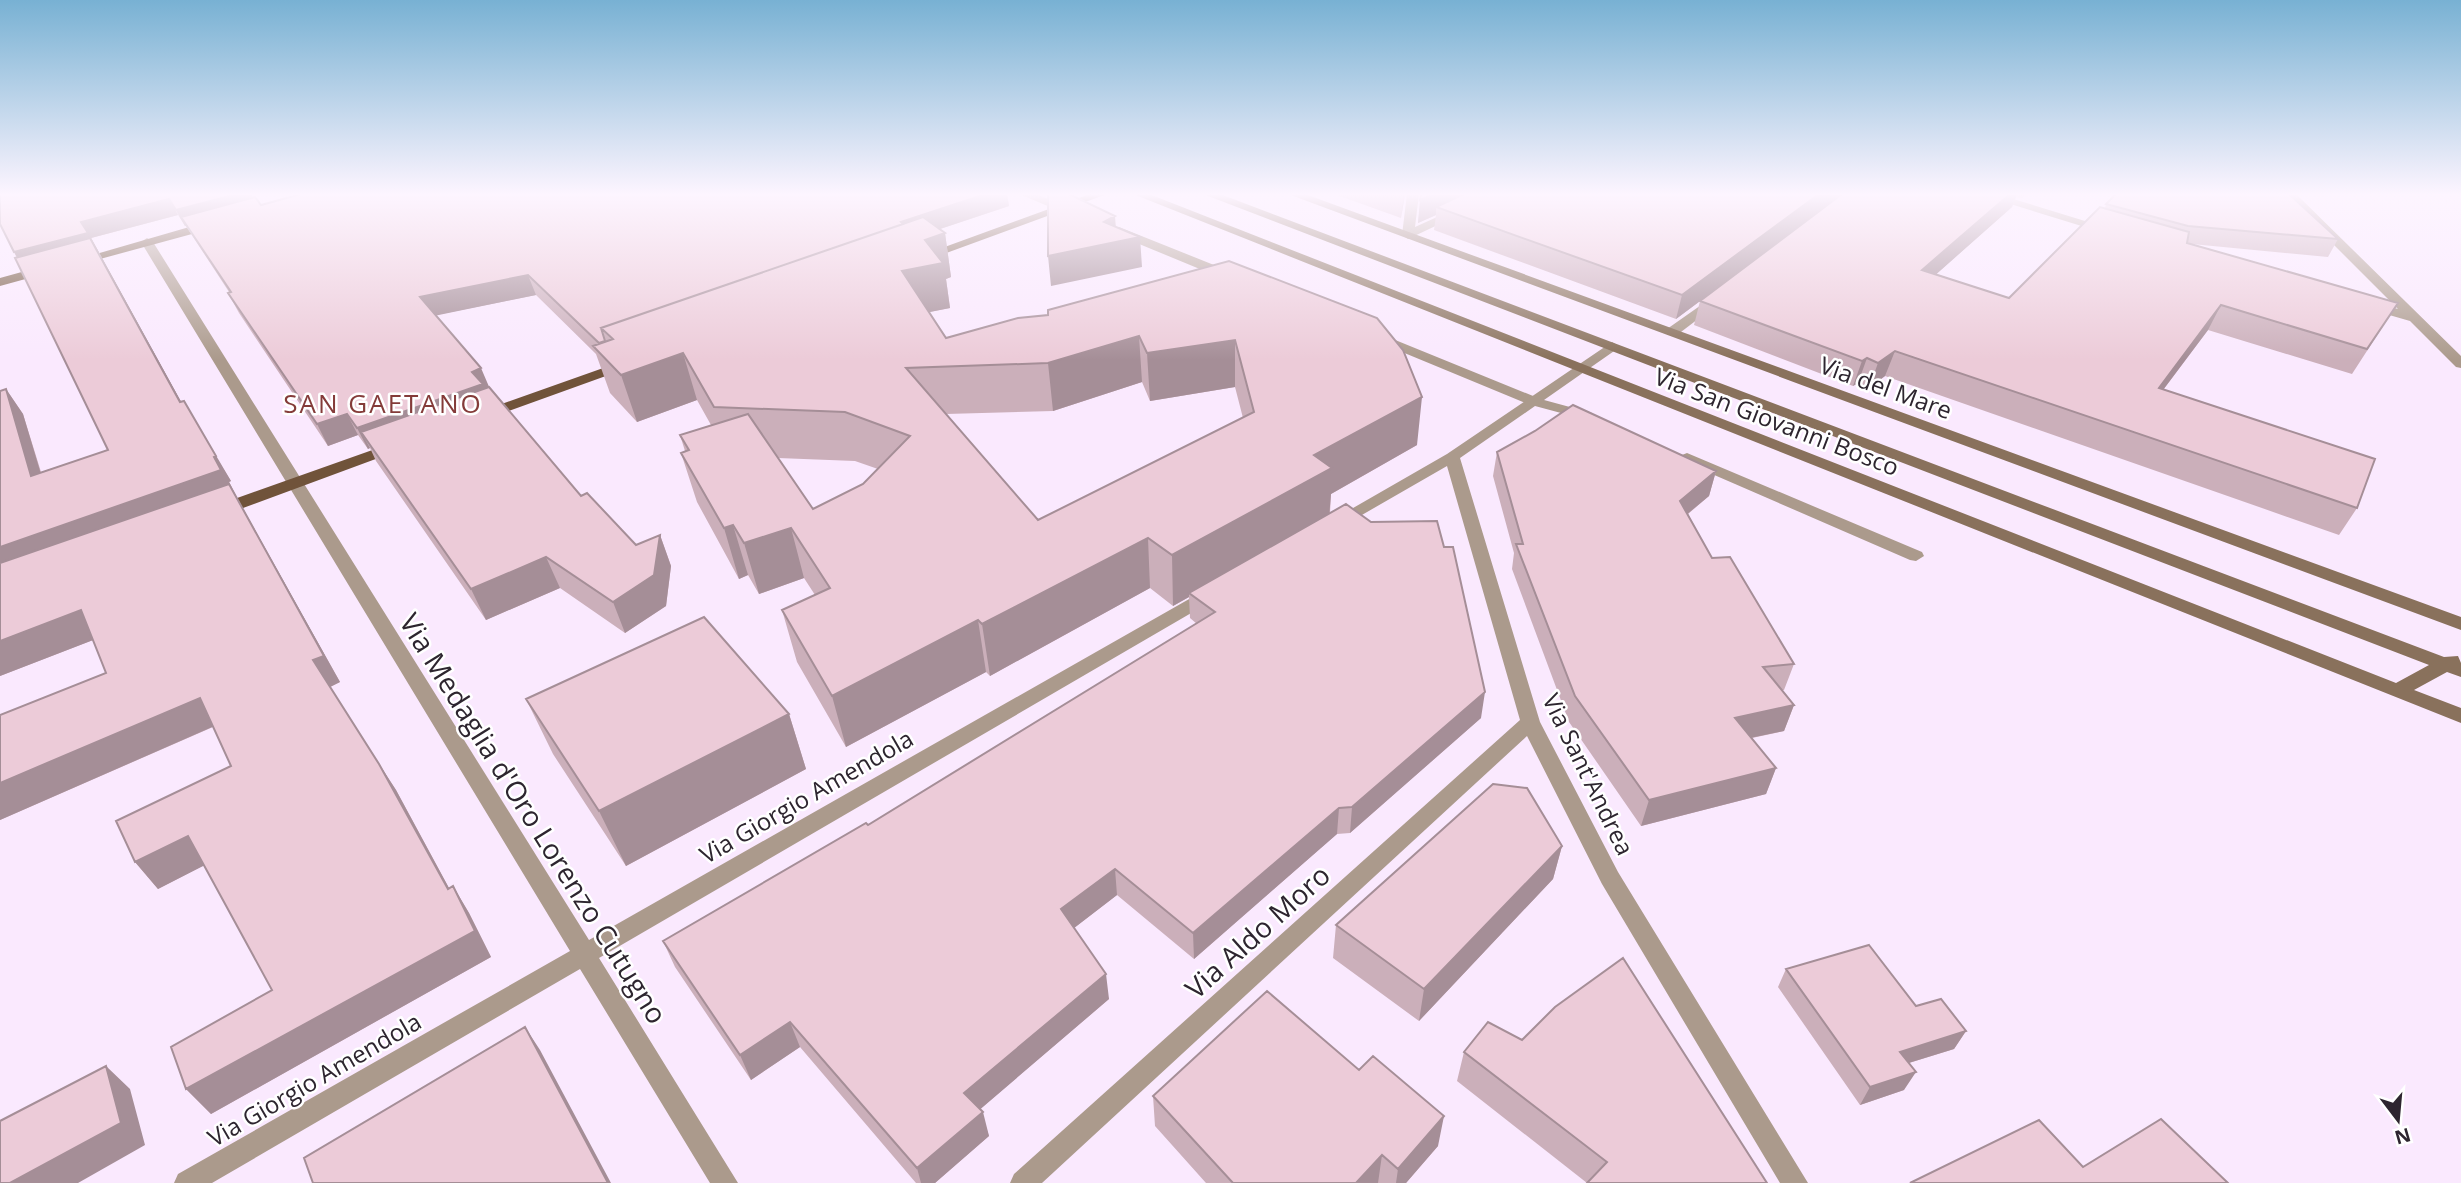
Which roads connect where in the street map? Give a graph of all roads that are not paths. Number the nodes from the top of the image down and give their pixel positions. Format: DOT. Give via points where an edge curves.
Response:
graph roads {
  1 [pos="121,249"];
  2 [pos="151,249"];
  3 [pos="945,249"];
  4 [pos="1163,249"];
  5 [pos="1279,249"];
  6 [pos="1355,249"];
  7 [pos="1447,249"];
  8 [pos="2345,249"];
  9 [pos="905,264"];
  10 [pos="1240,281"];
  11 [pos="0,282"];
  12 [pos="1725,291"];
  13 [pos="2360,303"];
  14 [pos="2414,318"];
  15 [pos="1672,332"];
  16 [pos="1367,333"];
  17 [pos="1612,346"];
  18 [pos="632,362"];
  19 [pos="2461,364"];
  20 [pos="1580,368"];
  21 [pos="1533,401"];
  22 [pos="1601,422"];
  23 [pos="463,423"];
  24 [pos="411,441"];
  25 [pos="1677,454"];
  26 [pos="1452,457"];
  27 [pos="294,483"];
  28 [pos="205,515"];
  29 [pos="1319,532"];
  30 [pos="1916,556"];
  31 [pos="1235,581"];
  32 [pos="2461,624"];
  33 [pos="2456,663"];
  34 [pos="2399,690"];
  35 [pos="2461,716"];
  36 [pos="1530,722"];
  37 [pos="584,953"];
  38 [pos="187,1183"];
  39 [pos="725,1183"];
  40 [pos="1023,1183"];
  41 [pos="1795,1183"];
  1 -- 11 [label="main road"];
  2 -- 27 [label="street, Via Medaglia d'Oro Lorenzo Cutugno"];
  3 -- 9 [label="main road"];
  4 -- 10 [label="street"];
  5 -- 20 [label="street, Via San Giovanni Bosco"];
  6 -- 17 [label="street, Via San Giovanni Bosco"];
  7 -- 15 [label="street, Via del Mare"];
  8 -- 14 [label="street"];
  12 -- 15 [label="street"];
  13 -- 14 [label="street"];
  14 -- 19 [label="street"];
  15 -- 32 [label="street, Via del Mare"];
  16 -- 21 [label="street"];
  17 -- 20 [label="street"];
  17 -- 33 [label="street, Via San Giovanni Bosco"];
  18 -- 23 [label="main road"];
  20 -- 21 [label="street"];
  20 -- 34 [label="street, Via San Giovanni Bosco"];
  21 -- 22 [label="street"];
  21 -- 26 [label="street"];
  24 -- 27 [label="main road"];
  25 -- 30 [label="street"];
  26 -- 29 [label="street"];
  26 -- 36 [label="street, Via Sant'Andrea"];
  27 -- 28 [label="main road"];
  27 -- 37 [label="street, Via Medaglia d'Oro Lorenzo Cutugno"];
  31 -- 37 [label="street, Via Giorgio Amendola"];
  33 -- 34 [label="street"];
  34 -- 35 [label="street, Via San Giovanni Bosco"];
  36 -- 40 [label="street, Via Aldo Moro"];
  36 -- 41 [label="street, Via Sant'Andrea" via="1610,878"];
  37 -- 38 [label="street, Via Giorgio Amendola"];
  37 -- 39 [label="street, Via Medaglia d'Oro Lorenzo Cutugno"];
}
